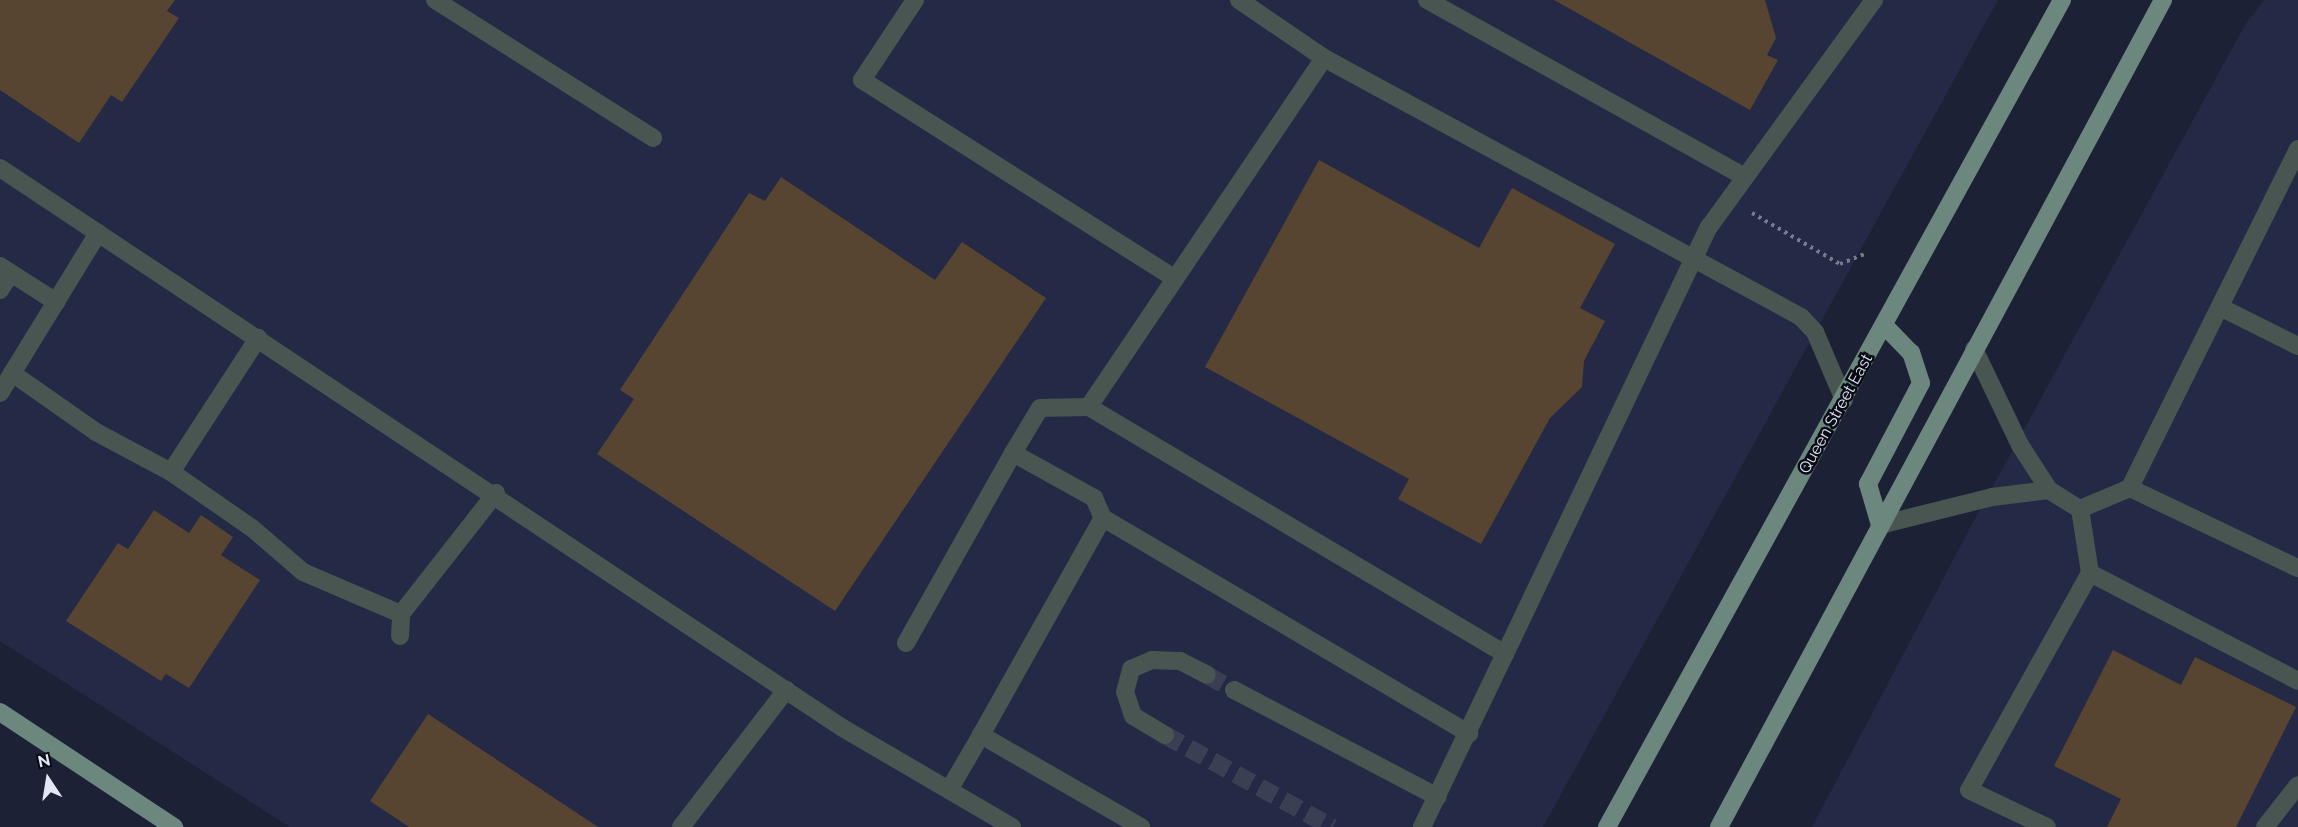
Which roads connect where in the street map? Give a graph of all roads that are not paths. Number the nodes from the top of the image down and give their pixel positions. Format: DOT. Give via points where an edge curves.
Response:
graph roads {
  1 [pos="435,0"];
  2 [pos="915,0"];
  3 [pos="1239,0"];
  4 [pos="1427,0"];
  5 [pos="1874,0"];
  6 [pos="2062,0"];
  7 [pos="2163,0"];
  8 [pos="1324,58"];
  9 [pos="654,138"];
  10 [pos="2298,149"];
  11 [pos="0,168"];
  12 [pos="1745,177"];
  13 [pos="98,233"];
  14 [pos="1694,255"];
  15 [pos="5,270"];
  16 [pos="1174,278"];
  17 [pos="0,290"];
  18 [pos="56,302"];
  19 [pos="2220,307"];
  20 [pos="1884,325"];
  21 [pos="258,338"];
  22 [pos="2298,346"];
  23 [pos="1974,349"];
  24 [pos="12,373"];
  25 [pos="0,393"];
  26 [pos="1844,400"];
  27 [pos="1089,407"];
  28 [pos="1013,453"];
  29 [pos="171,472"];
  30 [pos="2130,488"];
  31 [pos="2049,490"];
  32 [pos="496,494"];
  33 [pos="2080,509"];
  34 [pos="1103,518"];
  35 [pos="1880,525"];
  36 [pos="2298,568"];
  37 [pos="2090,573"];
  38 [pos="401,614"];
  39 [pos="400,636"];
  40 [pos="906,643"];
  41 [pos="1505,654"];
  42 [pos="1207,675"];
  43 [pos="2298,681"];
  44 [pos="786,690"];
  45 [pos="1234,690"];
  46 [pos="0,712"];
  47 [pos="1469,734"];
  48 [pos="981,735"];
  49 [pos="1165,735"];
  50 [pos="2298,785"];
  51 [pos="949,790"];
  52 [pos="1438,797"];
  53 [pos="174,827"];
  54 [pos="681,827"];
  55 [pos="1012,827"];
  56 [pos="1141,827"];
  57 [pos="1422,827"];
  58 [pos="1607,827"];
  59 [pos="1719,827"];
  60 [pos="2047,827"];
  61 [pos="2265,827"];
  1 -- 9 [label="lane"];
  2 -- 16 [label="lane" via="862,80"];
  3 -- 8 [label="lane"];
  4 -- 12 [label="lane"];
  5 -- 12 [label="lane"];
  6 -- 20 [label="main road, Queen Street East"];
  7 -- 23 [label="main road"];
  8 -- 14 [label="lane"];
  8 -- 16 [label="lane"];
  10 -- 19 [label="lane"];
  11 -- 13 [label="lane"];
  12 -- 14 [label="lane"];
  13 -- 18 [label="lane"];
  13 -- 21 [label="lane"];
  14 -- 26 [label="lane" via="1801,317 1815,332"];
  14 -- 41 [label="lane"];
  15 -- 17 [label="lane"];
  15 -- 18 [label="lane"];
  16 -- 27 [label="lane"];
  18 -- 24 [label="lane"];
  19 -- 22 [label="lane"];
  19 -- 30 [label="lane"];
  20 -- 26 [label="main road, Queen Street East"];
  20 -- 35 [label="main road" via="1911,353 1921,383 1868,484"];
  21 -- 29 [label="lane"];
  21 -- 32 [label="lane"];
  23 -- 31 [label="lane" via="2020,445"];
  23 -- 35 [label="main road"];
  24 -- 25 [label="lane"];
  24 -- 29 [label="lane" via="96,432"];
  26 -- 58 [label="main road, Queen Street East"];
  27 -- 28 [label="lane" via="1040,408"];
  27 -- 41 [label="lane"];
  28 -- 34 [label="lane" via="1094,498"];
  28 -- 40 [label="lane"];
  29 -- 38 [label="lane" via="252,528 303,572"];
  30 -- 33 [label="lane"];
  30 -- 36 [label="lane"];
  31 -- 33 [label="lane"];
  31 -- 35 [label="lane" via="1983,499"];
  32 -- 38 [label="lane"];
  32 -- 44 [label="lane"];
  33 -- 37 [label="lane"];
  34 -- 47 [label="lane"];
  34 -- 48 [label="lane"];
  35 -- 59 [label="main road"];
  37 -- 43 [label="lane"];
  37 -- 60 [label="lane" via="1969,790"];
  38 -- 39 [label="lane"];
  41 -- 47 [label="lane"];
  42 -- 49 [label="lane" via="1180,661 1152,660 1131,669 1125,692 1133,716"];
  44 -- 51 [label="lane"];
  44 -- 54 [label="lane"];
  45 -- 52 [label="lane"];
  46 -- 53 [label="main road"];
  47 -- 52 [label="lane"];
  48 -- 51 [label="lane"];
  48 -- 56 [label="lane"];
  50 -- 61 [label="lane"];
  51 -- 55 [label="lane"];
  52 -- 57 [label="lane"];
}
